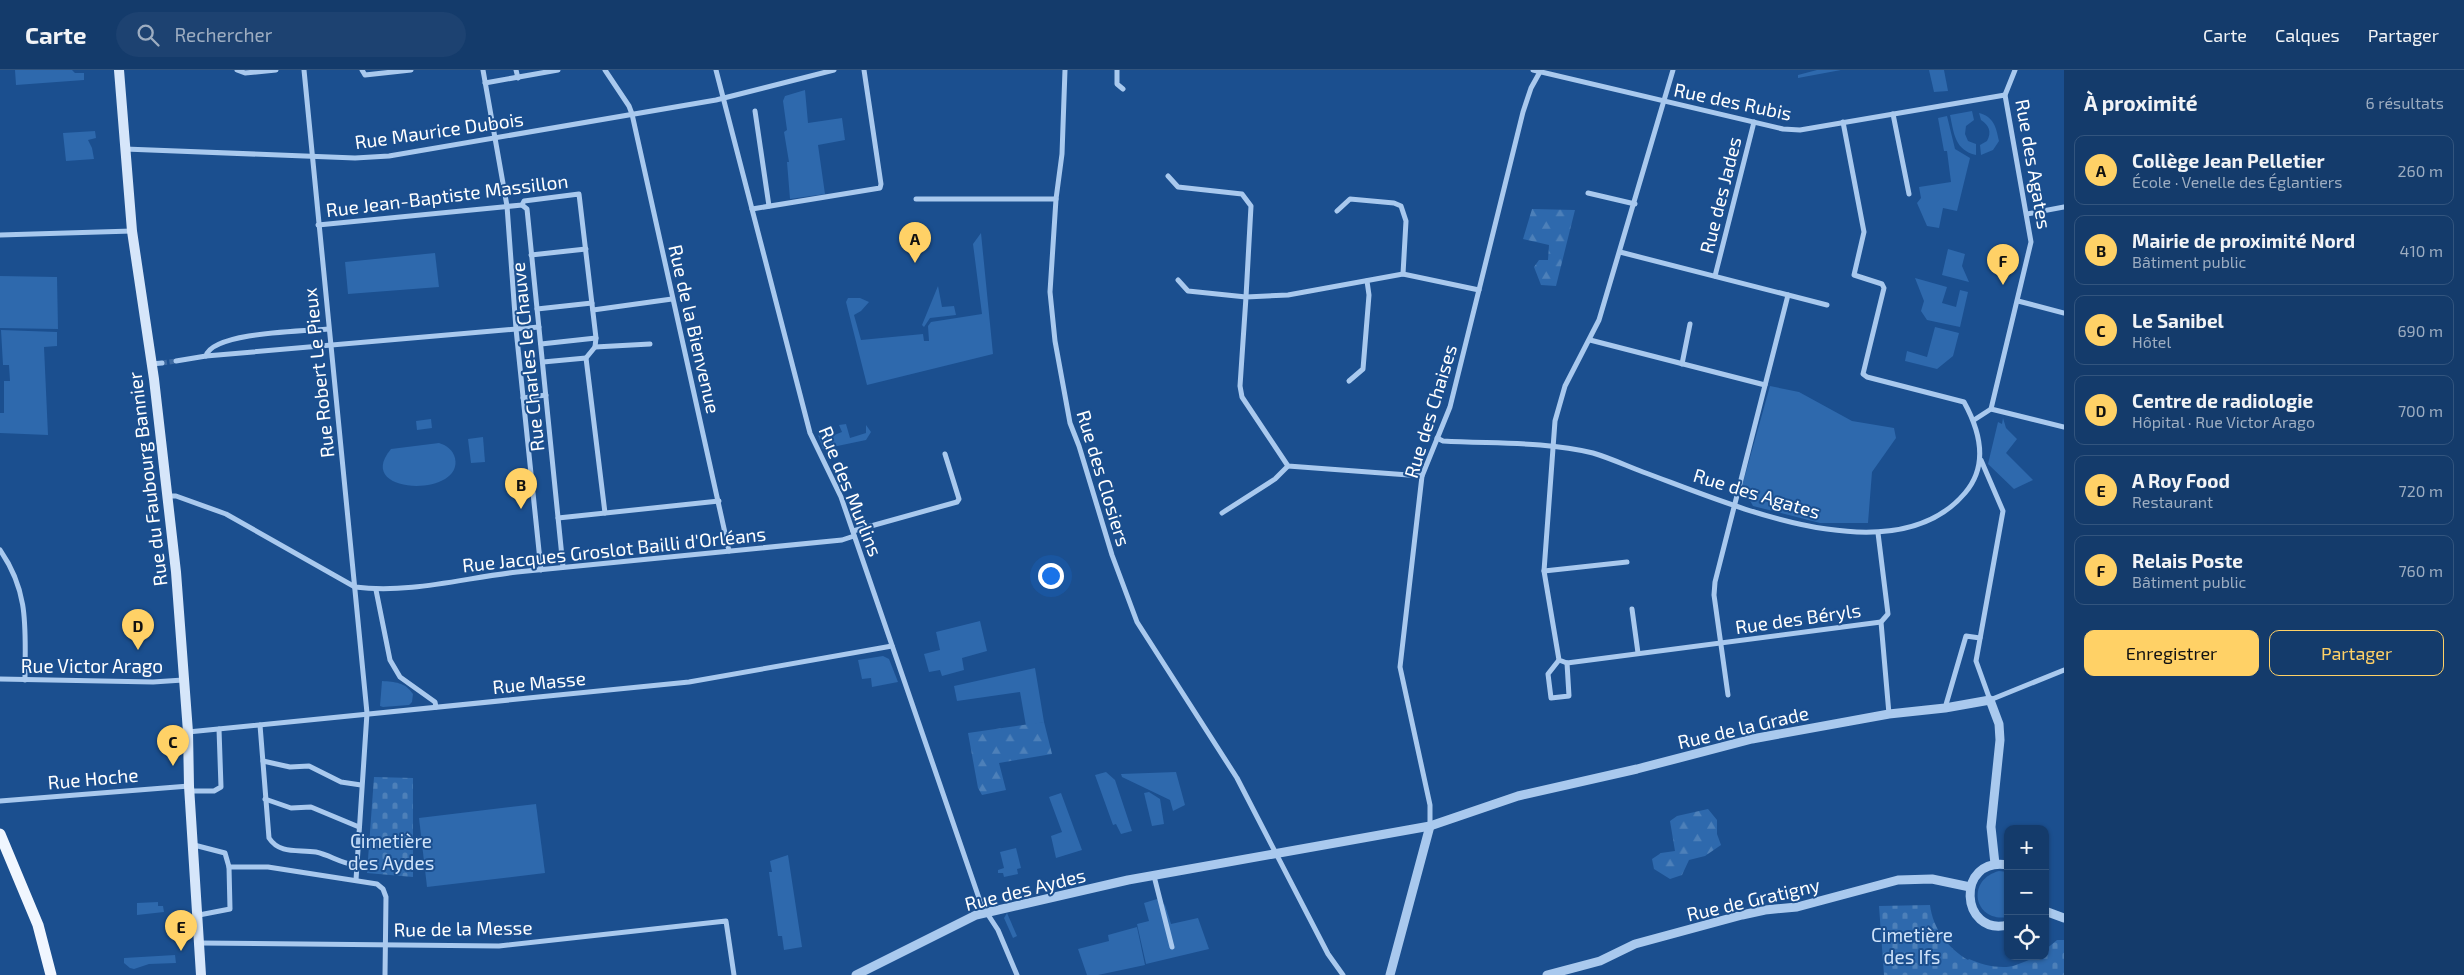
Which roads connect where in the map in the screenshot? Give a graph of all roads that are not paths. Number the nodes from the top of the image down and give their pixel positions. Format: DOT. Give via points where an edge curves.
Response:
graph roads {
  1 [pos="119,70"];
  2 [pos="237,70"];
  3 [pos="276,70"];
  4 [pos="304,70"];
  5 [pos="362,70"];
  6 [pos="410,70"];
  7 [pos="483,70"];
  8 [pos="516,70"];
  9 [pos="558,70"];
  10 [pos="605,70"];
  11 [pos="716,70"];
  12 [pos="834,70"];
  13 [pos="864,70"];
  14 [pos="1065,70"];
  15 [pos="1117,70"];
  16 [pos="1533,70"];
  17 [pos="1673,70"];
  18 [pos="2015,70"];
  19 [pos="1540,71"];
  20 [pos="518,78"];
  21 [pos="486,83"];
  22 [pos="1123,89"];
  23 [pos="2005,95"];
  24 [pos="724,98"];
  25 [pos="1664,101"];
  26 [pos="755,111"];
  27 [pos="632,114"];
  28 [pos="1893,114"];
  29 [pos="1754,122"];
  30 [pos="1842,122"];
  31 [pos="494,139"];
  32 [pos="125,149"];
  33 [pos="312,156"];
  34 [pos="1168,176"];
  35 [pos="1588,193"];
  36 [pos="1909,194"];
  37 [pos="916,199"];
  38 [pos="1056,199"];
  39 [pos="522,204"];
  40 [pos="1635,204"];
  41 [pos="507,206"];
  42 [pos="769,206"];
  43 [pos="2064,207"];
  44 [pos="752,209"];
  45 [pos="1337,211"];
  46 [pos="2027,214"];
  47 [pos="318,225"];
  48 [pos="132,231"];
  49 [pos="0,235"];
  50 [pos="586,249"];
  51 [pos="1620,252"];
  52 [pos="532,256"];
  53 [pos="1403,274"];
  54 [pos="1715,276"];
  55 [pos="1178,280"];
  56 [pos="1367,281"];
  57 [pos="1479,290"];
  58 [pos="1788,295"];
  59 [pos="1246,297"];
  60 [pos="672,299"];
  61 [pos="2018,301"];
  62 [pos="592,303"];
  63 [pos="1827,305"];
  64 [pos="537,309"];
  65 [pos="593,310"];
  66 [pos="2064,312"];
  67 [pos="1690,324"];
  68 [pos="539,327"];
  69 [pos="328,329"];
  70 [pos="516,329"];
  71 [pos="596,338"];
  72 [pos="1590,340"];
  73 [pos="541,344"];
  74 [pos="650,344"];
  75 [pos="330,346"];
  76 [pos="595,347"];
  77 [pos="206,356"];
  78 [pos="586,358"];
  79 [pos="176,361"];
  80 [pos="543,362"];
  81 [pos="162,363"];
  82 [pos="151,364"];
  83 [pos="1682,364"];
  84 [pos="1349,381"];
  85 [pos="1765,385"];
  86 [pos="546,395"];
  87 [pos="523,398"];
  88 [pos="1991,409"];
  89 [pos="1974,420"];
  90 [pos="2064,427"];
  91 [pos="1437,438"];
  92 [pos="1552,446"];
  93 [pos="945,454"];
  94 [pos="1981,460"];
  95 [pos="1288,466"];
  96 [pos="1422,476"];
  97 [pos="168,496"];
  98 [pos="719,501"];
  99 [pos="1734,505"];
  100 [pos="605,513"];
  101 [pos="1222,513"];
  102 [pos="558,518"];
  103 [pos="1878,533"];
  104 [pos="854,534"];
  105 [pos="0,550"];
  106 [pos="729,551"];
  107 [pos="1627,562"];
  108 [pos="564,567"];
  109 [pos="541,570"];
  110 [pos="1544,571"];
  111 [pos="355,587"];
  112 [pos="376,590"];
  113 [pos="1632,609"];
  114 [pos="1880,622"];
  115 [pos="1980,638"];
  116 [pos="1720,644"];
  117 [pos="892,646"];
  118 [pos="1638,653"];
  119 [pos="1559,660"];
  120 [pos="1567,664"];
  121 [pos="2064,670"];
  122 [pos="0,679"];
  123 [pos="25,680"];
  124 [pos="183,680"];
  125 [pos="1728,695"];
  126 [pos="1990,700"];
  127 [pos="436,708"];
  128 [pos="1945,708"];
  129 [pos="367,713"];
  130 [pos="1889,714"];
  131 [pos="260,724"];
  132 [pos="219,729"];
  133 [pos="188,732"];
  134 [pos="263,761"];
  135 [pos="361,786"];
  136 [pos="189,789"];
  137 [pos="265,799"];
  138 [pos="0,801"];
  139 [pos="1430,826"];
  140 [pos="359,827"];
  141 [pos="0,834"];
  142 [pos="194,845"];
  143 [pos="1278,853"];
  144 [pos="1995,864"];
  145 [pos="356,865"];
  146 [pos="2004,865"];
  147 [pos="229,867"];
  148 [pos="1154,876"];
  149 [pos="356,880"];
  150 [pos="1970,887"];
  151 [pos="2049,912"];
  152 [pos="988,914"];
  153 [pos="199,915"];
  154 [pos="2064,918"];
  155 [pos="2004,926"];
  156 [pos="200,944"];
  157 [pos="386,944"];
  158 [pos="1172,946"];
  159 [pos="51,975"];
  160 [pos="201,975"];
  161 [pos="385,975"];
  162 [pos="734,975"];
  163 [pos="856,975"];
  164 [pos="1017,975"];
  165 [pos="1343,975"];
  166 [pos="1390,975"];
  167 [pos="1547,975"];
  1 -- 32 [label="main road, Rue du Faubourg Bannier"];
  2 -- 3 [label="street" via="245,73"];
  4 -- 33 [label="street, Rue Robert Le Pieux"];
  5 -- 6 [label="street" via="365,75"];
  7 -- 21 [label="street, Rue Charles le Chauve"];
  8 -- 20 [label="street"];
  9 -- 20 [label="street"];
  10 -- 27 [label="street, Rue de la Bienvenue"];
  11 -- 24 [label="street, Rue des Murlins"];
  12 -- 24 [label="street, Rue Maurice Dubois"];
  13 -- 42 [label="street" via="880,188"];
  14 -- 38 [label="street, Rue des Closiers" via="1062,154"];
  15 -- 22 [label="street" via="1116,84"];
  16 -- 19 [label="street, Rue des Rubis"];
  17 -- 25 [label="street"];
  18 -- 23 [label="street, Rue des Agates"];
  19 -- 25 [label="street, Rue des Rubis"];
  19 -- 57 [label="street, Rue des Chaises" via="1523,112"];
  20 -- 21 [label="street"];
  21 -- 31 [label="street, Rue Charles le Chauve"];
  23 -- 28 [label="street, Rue des Rubis"];
  23 -- 46 [label="street, Rue des Agates"];
  24 -- 27 [label="street, Rue Maurice Dubois"];
  24 -- 44 [label="street, Rue des Murlins"];
  25 -- 29 [label="street, Rue des Rubis"];
  25 -- 40 [label="street"];
  26 -- 42 [label="street"];
  27 -- 31 [label="street, Rue Maurice Dubois"];
  27 -- 60 [label="street, Rue de la Bienvenue"];
  28 -- 30 [label="street, Rue des Rubis"];
  28 -- 36 [label="street"];
  29 -- 30 [label="street, Rue des Rubis" via="1800,130"];
  29 -- 54 [label="street, Rue des Jades"];
  30 -- 89 [label="street" via="1864,232 1854,275 1882,284 1884,288 1863,374 1964,402"];
  31 -- 33 [label="street, Rue Maurice Dubois" via="389,156"];
  31 -- 41 [label="street, Rue Charles le Chauve"];
  32 -- 33 [label="street, Rue Maurice Dubois"];
  32 -- 48 [label="main road, Rue du Faubourg Bannier"];
  33 -- 47 [label="street, Rue Robert Le Pieux"];
  34 -- 59 [label="street" via="1178,187 1234,192 1248,200 1251,206"];
  35 -- 40 [label="street"];
  37 -- 38 [label="street"];
  38 -- 143 [label="street, Rue des Closiers" via="1050,292 1055,341 1070,423 1115,564 1137,622 1237,778"];
  39 -- 41 [label="street, Rue Jean-Baptiste Massillon"];
  39 -- 50 [label="street, Rue Jean-Baptiste Massillon" via="524,201 579,194"];
  39 -- 52 [label="street, Rue Charles le Chauve" via="527,209"];
  40 -- 51 [label="street"];
  41 -- 47 [label="street, Rue Jean-Baptiste Massillon"];
  41 -- 70 [label="street, Rue Charles le Chauve"];
  42 -- 44 [label="street"];
  43 -- 46 [label="street"];
  44 -- 104 [label="street, Rue des Murlins" via="810,433 841,497"];
  45 -- 53 [label="street" via="1350,200 1401,206 1406,221"];
  46 -- 61 [label="street, Rue des Agates" via="2031,250"];
  47 -- 69 [label="street, Rue Robert Le Pieux"];
  48 -- 49 [label="street"];
  48 -- 82 [label="main road, Rue du Faubourg Bannier"];
  50 -- 52 [label="street"];
  50 -- 62 [label="street"];
  51 -- 54 [label="street"];
  51 -- 72 [label="street"];
  52 -- 64 [label="street, Rue Charles le Chauve"];
  53 -- 56 [label="street"];
  53 -- 57 [label="street"];
  54 -- 58 [label="street"];
  55 -- 59 [label="street" via="1188,291"];
  56 -- 59 [label="street" via="1288,295"];
  56 -- 84 [label="street" via="1369,295 1363,369"];
  57 -- 91 [label="street, Rue des Chaises" via="1450,407"];
  58 -- 63 [label="street"];
  58 -- 85 [label="street"];
  59 -- 95 [label="street" via="1242,397"];
  60 -- 65 [label="street"];
  60 -- 98 [label="street, Rue de la Bienvenue"];
  61 -- 66 [label="street"];
  61 -- 88 [label="street, Rue des Agates"];
  62 -- 64 [label="street"];
  62 -- 65 [label="street"];
  64 -- 68 [label="street, Rue Charles le Chauve"];
  65 -- 71 [label="street"];
  67 -- 83 [label="street"];
  68 -- 70 [label="street"];
  68 -- 73 [label="street, Rue Charles le Chauve"];
  69 -- 75 [label="street, Rue Robert Le Pieux"];
  69 -- 77 [label="street" via="228,340"];
  70 -- 75 [label="street"];
  70 -- 87 [label="street, Rue Charles le Chauve"];
  71 -- 73 [label="street"];
  71 -- 76 [label="street"];
  72 -- 83 [label="street"];
  72 -- 92 [label="street" via="1565,386"];
  73 -- 80 [label="street, Rue Charles le Chauve"];
  74 -- 76 [label="street"];
  75 -- 77 [label="street"];
  75 -- 111 [label="street, Rue Robert Le Pieux"];
  76 -- 78 [label="street"];
  77 -- 79 [label="street"];
  78 -- 80 [label="street"];
  78 -- 100 [label="street"];
  80 -- 86 [label="street, Rue Charles le Chauve"];
  81 -- 82 [label="street"];
  82 -- 97 [label="main road, Rue du Faubourg Bannier"];
  83 -- 85 [label="street"];
  85 -- 99 [label="street"];
  86 -- 87 [label="street"];
  86 -- 102 [label="street, Rue Charles le Chauve"];
  87 -- 109 [label="street, Rue Charles le Chauve"];
  88 -- 89 [label="street"];
  88 -- 90 [label="street"];
  89 -- 94 [label="street"];
  91 -- 92 [label="street, Rue des Agates"];
  91 -- 96 [label="street, Rue des Chaises"];
  92 -- 99 [label="street, Rue des Agates" via="1594,454"];
  92 -- 110 [label="street"];
  93 -- 104 [label="street, Rue Jacques Groslot Bailli d'Orléans" via="959,499 957,502"];
  94 -- 103 [label="street, Rue des Agates" via="1969,488 1953,507 1915,526"];
  94 -- 115 [label="street" via="2003,511"];
  95 -- 96 [label="street"];
  95 -- 101 [label="street" via="1275,479"];
  96 -- 139 [label="street, Rue des Chaises" via="1400,667 1430,805"];
  97 -- 111 [label="street" via="226,514"];
  97 -- 124 [label="main road, Rue du Faubourg Bannier"];
  98 -- 100 [label="street"];
  98 -- 106 [label="street, Rue de la Bienvenue"];
  99 -- 103 [label="street, Rue des Agates" via="1790,522 1837,531"];
  99 -- 116 [label="street" via="1714,588"];
  100 -- 102 [label="street"];
  102 -- 108 [label="street, Rue Charles le Chauve"];
  103 -- 114 [label="street" via="1888,614"];
  104 -- 106 [label="street, Rue Jacques Groslot Bailli d'Orléans" via="842,540"];
  104 -- 117 [label="street, Rue des Murlins"];
  105 -- 123 [label="street" via="15,574 23,600 26,618"];
  106 -- 108 [label="street, Rue Jacques Groslot Bailli d'Orléans"];
  107 -- 110 [label="street"];
  108 -- 109 [label="street, Rue Jacques Groslot Bailli d'Orléans"];
  109 -- 112 [label="street, Rue Jacques Groslot Bailli d'Orléans"];
  110 -- 119 [label="street"];
  111 -- 112 [label="street, Rue Jacques Groslot Bailli d'Orléans"];
  111 -- 129 [label="street, Rue Robert Le Pieux"];
  112 -- 127 [label="street" via="390,660 400,677 435,702"];
  113 -- 118 [label="street"];
  114 -- 116 [label="street, Rue des Béryls"];
  114 -- 130 [label="street"];
  115 -- 126 [label="street" via="1976,661"];
  115 -- 128 [label="street" via="1966,636"];
  116 -- 118 [label="street, Rue des Béryls"];
  116 -- 125 [label="street, Rue des Béryls"];
  117 -- 127 [label="street, Rue Masse" via="689,682"];
  117 -- 152 [label="street, Rue des Murlins" via="981,904"];
  118 -- 120 [label="street, Rue des Béryls"];
  119 -- 120 [label="street"];
  119 -- 120 [label="street" via="1548,674 1551,698 1569,696"];
  121 -- 126 [label="street, Rue de la Grade"];
  122 -- 123 [label="street, Rue Victor Arago"];
  123 -- 124 [label="street, Rue Victor Arago"];
  124 -- 133 [label="main road, Rue du Faubourg Bannier"];
  126 -- 128 [label="street, Rue de la Grade"];
  126 -- 144 [label="street" via="2000,724 1991,827"];
  127 -- 129 [label="street, Rue Masse"];
  128 -- 130 [label="street, Rue de la Grade"];
  129 -- 131 [label="street, Rue Masse"];
  129 -- 135 [label="street, Rue Robert Le Pieux"];
  130 -- 139 [label="street, Rue de la Grade" via="1752,739 1518,796"];
  131 -- 132 [label="street, Rue Masse"];
  131 -- 134 [label="street"];
  132 -- 133 [label="street, Rue Masse"];
  132 -- 136 [label="street, Rue Hoche" via="221,787 214,791"];
  133 -- 136 [label="main road, Rue du Faubourg Bannier"];
  134 -- 135 [label="street" via="290,767 309,766 341,782"];
  134 -- 137 [label="street"];
  135 -- 140 [label="street, Rue Robert Le Pieux"];
  136 -- 138 [label="street, Rue Hoche"];
  136 -- 142 [label="main road, Rue du Faubourg Bannier"];
  137 -- 140 [label="street" via="291,808 311,807"];
  137 -- 145 [label="street" via="269,838 278,848 316,852"];
  139 -- 143 [label="street, Rue de la Grade"];
  139 -- 166 [label="street"];
  140 -- 145 [label="street, Rue Robert Le Pieux"];
  141 -- 159 [label="main road" via="38,925"];
  142 -- 147 [label="street" via="225,853"];
  142 -- 153 [label="main road, Rue du Faubourg Bannier"];
  143 -- 148 [label="street, Rue des Aydes"];
  143 -- 165 [label="street, Rue des Closiers" via="1328,954"];
  144 -- 146 [label="street"];
  144 -- 150 [label="street" via="1979,872"];
  145 -- 149 [label="street, Rue Robert Le Pieux"];
  147 -- 149 [label="street" via="255,865"];
  147 -- 153 [label="street" via="230,909"];
  148 -- 152 [label="street, Rue des Aydes"];
  148 -- 158 [label="street"];
  149 -- 157 [label="street" via="376,884 383,889 386,897"];
  150 -- 155 [label="street" via="1971,907 1977,916 1995,926"];
  150 -- 167 [label="street, Rue de Gratigny" via="1932,879 1898,880 1797,907 1750,913 1644,942 1600,961"];
  151 -- 154 [label="street"];
  152 -- 163 [label="street, Rue des Aydes" via="976,915 936,933"];
  152 -- 164 [label="street, Rue des Murlins"];
  153 -- 156 [label="main road, Rue du Faubourg Bannier"];
  156 -- 157 [label="street, Rue de la Messe"];
  156 -- 160 [label="main road, Rue du Faubourg Bannier"];
  157 -- 161 [label="street"];
  157 -- 162 [label="street, Rue de la Messe" via="499,946 726,921"];
}
